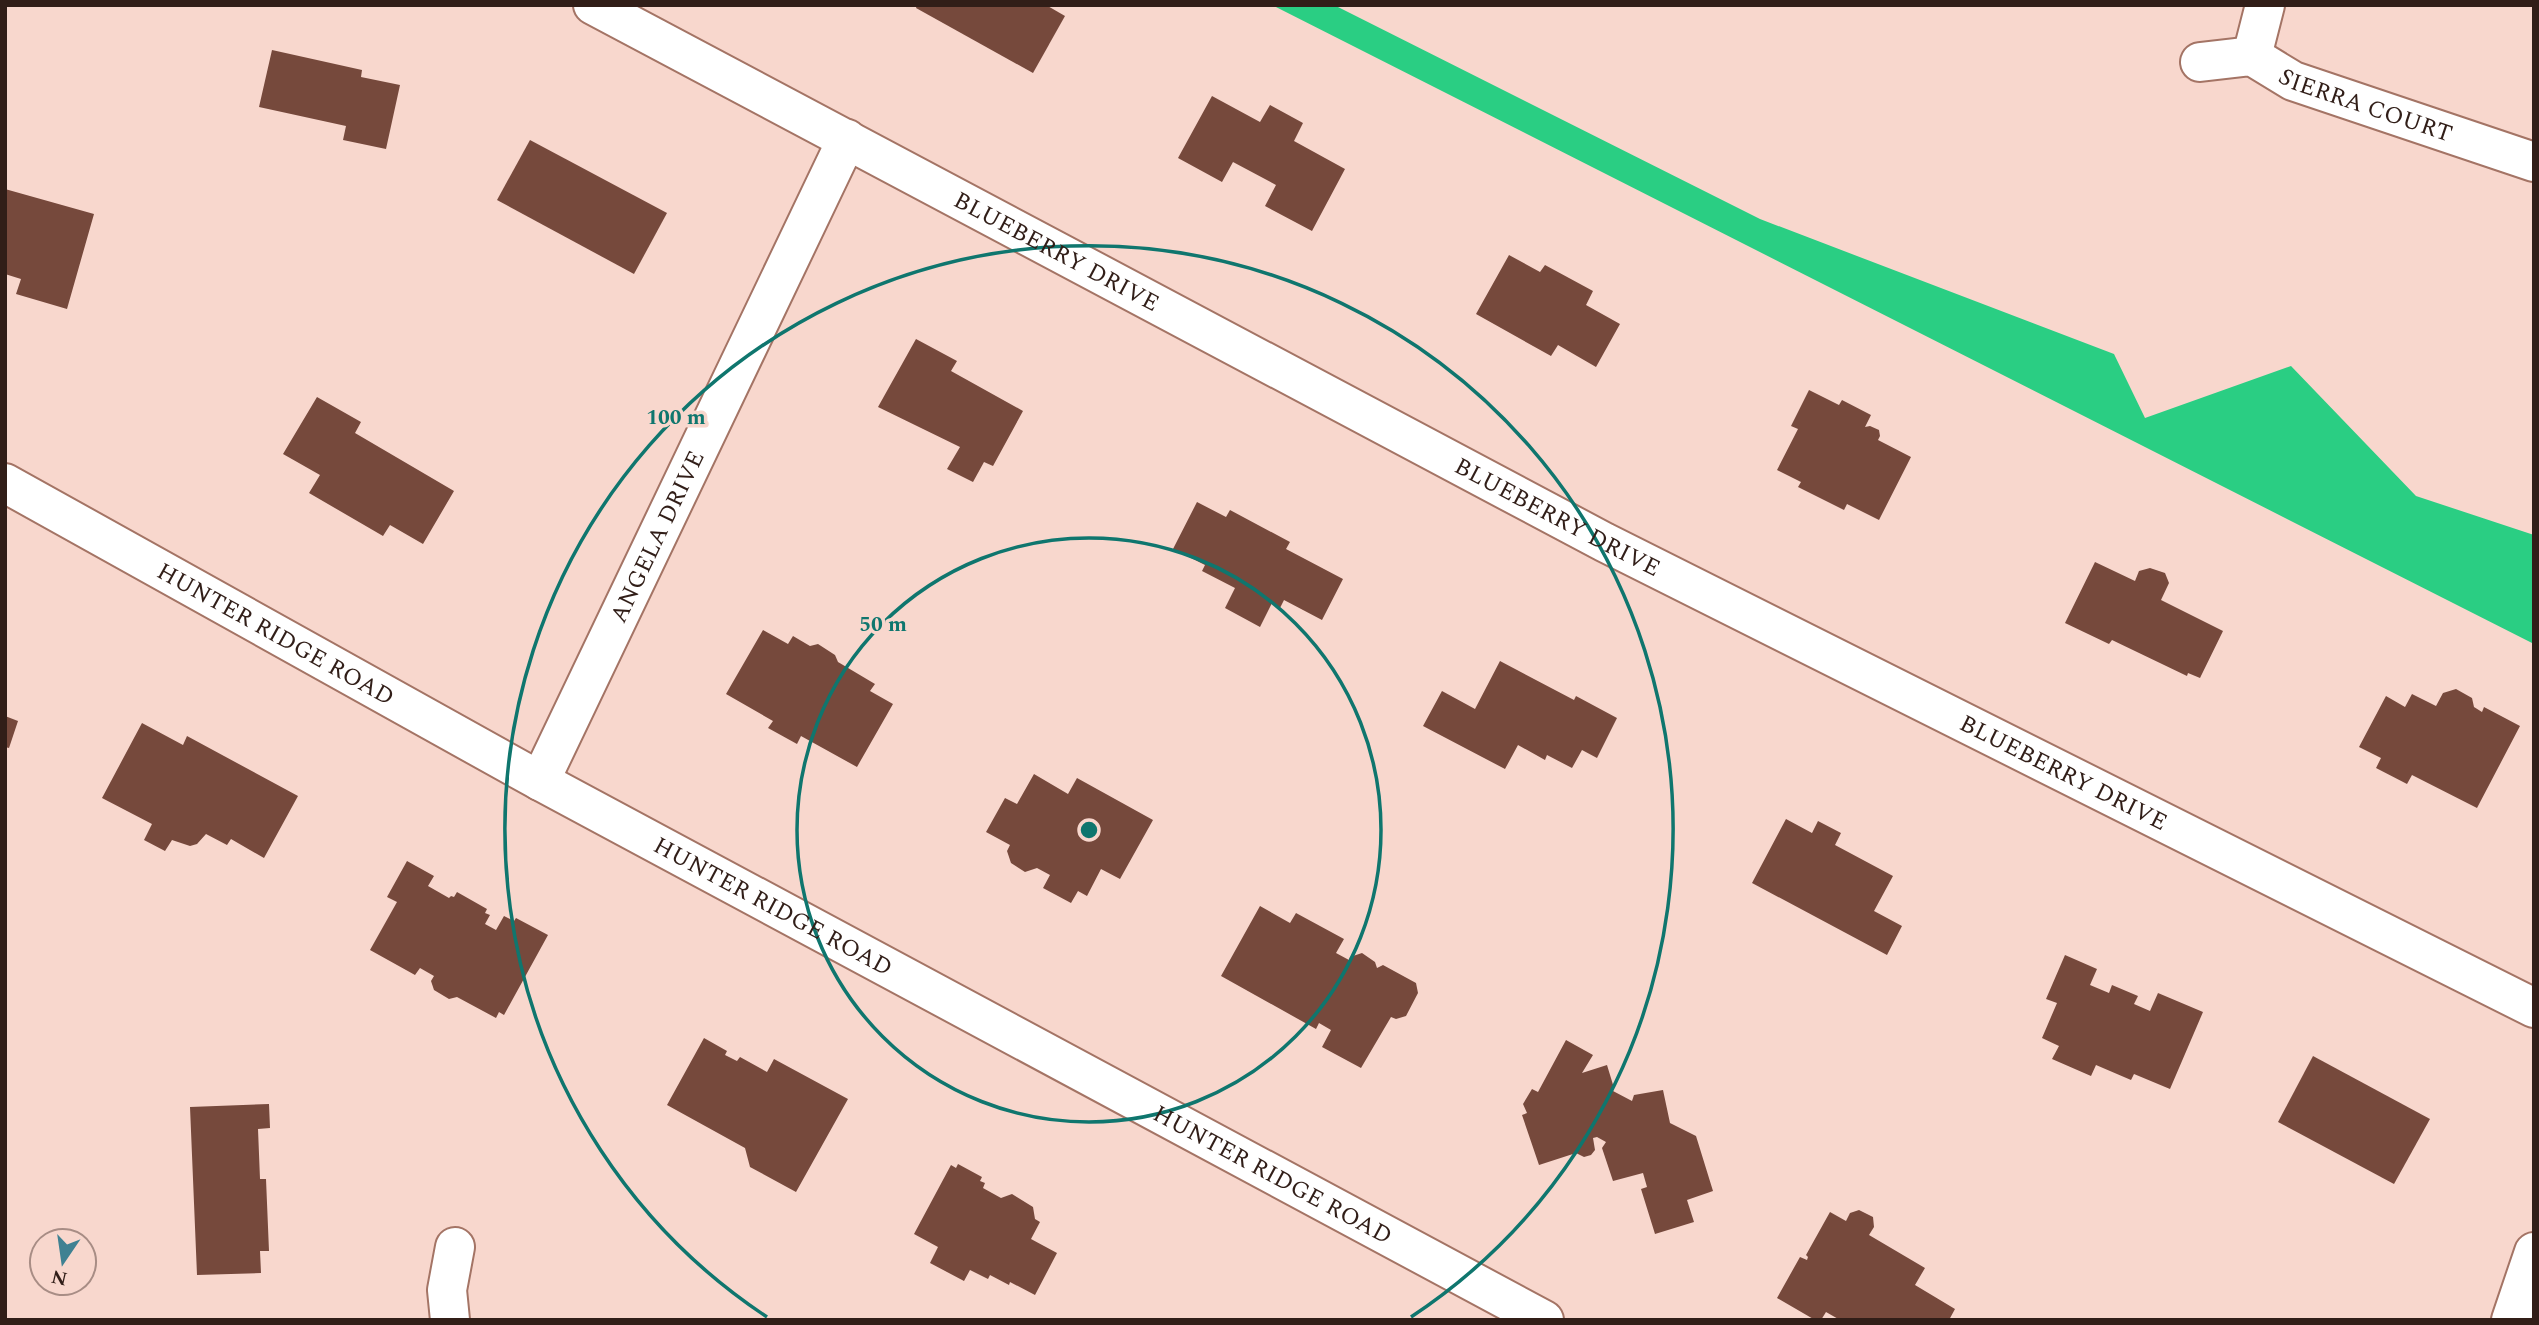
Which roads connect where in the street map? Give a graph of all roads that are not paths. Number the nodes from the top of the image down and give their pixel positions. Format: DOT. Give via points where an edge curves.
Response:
graph roads {
  1 [pos="593,5"];
  2 [pos="2264,5"];
  3 [pos="2252,56"];
  4 [pos="2200,62"];
  5 [pos="847,139"];
  6 [pos="2534,162"];
  7 [pos="5,484"];
  8 [pos="540,782"];
  9 [pos="2534,1007"];
  10 [pos="455,1247"];
  11 [pos="2534,1252"];
  12 [pos="450,1320"];
  13 [pos="1544,1320"];
  14 [pos="2511,1320"];
  1 -- 5 [label="street, BLUEBERRY DRIVE"];
  2 -- 3 [label="street"];
  3 -- 4 [label="street, SIERRA COURT"];
  3 -- 6 [label="street, SIERRA COURT" via="2293,81"];
  5 -- 8 [label="street, ANGELA DRIVE"];
  5 -- 9 [label="street, BLUEBERRY DRIVE" via="1604,542"];
  7 -- 8 [label="street, HUNTER RIDGE ROAD"];
  8 -- 13 [label="street, HUNTER RIDGE ROAD"];
  10 -- 12 [label="street" via="447,1290"];
  11 -- 14 [label="street"];
}
